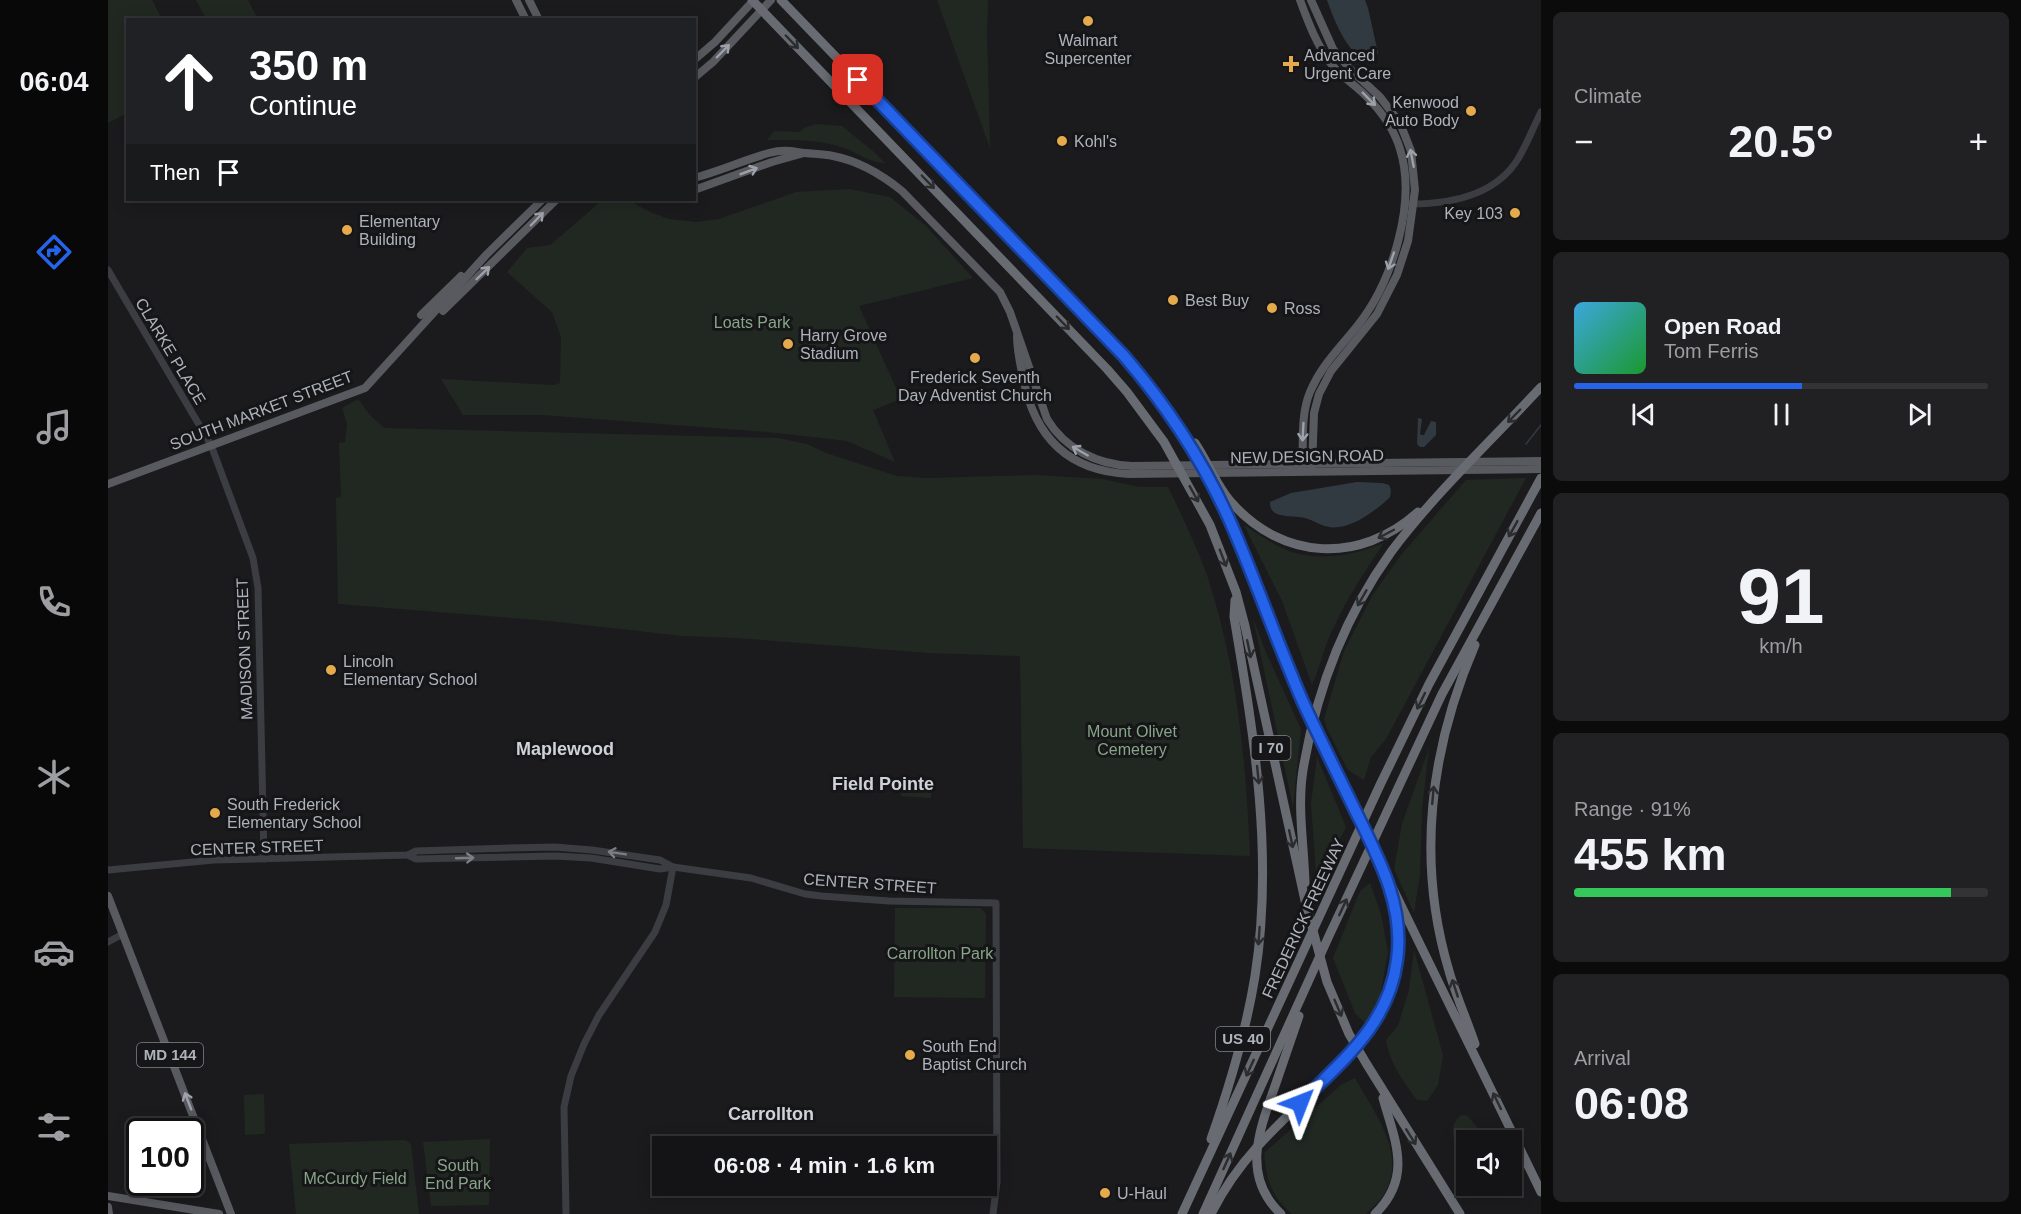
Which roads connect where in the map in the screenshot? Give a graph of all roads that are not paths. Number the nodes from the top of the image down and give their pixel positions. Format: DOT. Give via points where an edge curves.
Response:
graph roads {
  1 [pos="516,0"];
  2 [pos="529,0"];
  3 [pos="753,0"];
  4 [pos="771,0"];
  5 [pos="781,0"];
  6 [pos="1300,0"];
  7 [pos="1311,0"];
  8 [pos="526,18"];
  9 [pos="538,18"];
  10 [pos="696,56"];
  11 [pos="696,76"];
  12 [pos="1541,112"];
  13 [pos="805,153"];
  14 [pos="696,177"];
  15 [pos="696,189"];
  16 [pos="541,201"];
  17 [pos="555,201"];
  18 [pos="1409,204"];
  19 [pos="487,254"];
  20 [pos="108,270"];
  21 [pos="421,315"];
  22 [pos="409,341"];
  23 [pos="1124,356"];
  24 [pos="1541,387"];
  25 [pos="211,445"];
  26 [pos="1541,460"];
  27 [pos="1526,465"];
  28 [pos="1307,467"];
  29 [pos="1541,469"];
  30 [pos="1541,478"];
  31 [pos="108,484"];
  32 [pos="1449,485"];
  33 [pos="1541,513"];
  34 [pos="1498,590"];
  35 [pos="1236,592"];
  36 [pos="264,859"];
  37 [pos="1380,861"];
  38 [pos="673,867"];
  39 [pos="108,870"];
  40 [pos="108,896"];
  41 [pos="1306,905"];
  42 [pos="123,934"];
  43 [pos="1328,938"];
  44 [pos="108,942"];
  45 [pos="1488,1082"];
  46 [pos="1380,1087"];
  47 [pos="1541,1192"];
  48 [pos="1192,1193"];
  49 [pos="108,1196"];
  50 [pos="108,1207"];
  51 [pos="110,1214"];
  52 [pos="219,1214"];
  53 [pos="231,1214"];
  54 [pos="566,1214"];
  55 [pos="993,1214"];
  56 [pos="1182,1214"];
  57 [pos="1203,1214"];
  58 [pos="1211,1214"];
  59 [pos="1281,1214"];
  60 [pos="1375,1214"];
  61 [pos="1460,1214"];
  1 -- 8 [label="main road"];
  2 -- 9 [label="main road"];
  3 -- 10 [label="main road" via="715,42"];
  3 -- 35 [label="highway, I 70, one-way" via="1127,392 1164,442 1204,513"];
  11 -- 4 [label="main road, one-way"];
  5 -- 23 [label="highway"];
  6 -- 18 [label="main road, one-way" via="1334,68 1378,108 1391,127 1405,169"];
  18 -- 7 [label="main road, one-way" via="1415,190 1413,162 1400,123 1333,49"];
  12 -- 18 [label="street" via="1518,158 1496,183 1462,198"];
  13 -- 14 [label="main road, NEW DESIGN ROAD" via="770,153"];
  15 -- 13 [label="main road, NEW DESIGN ROAD, one-way"];
  13 -- 28 [label="main road, NEW DESIGN ROAD" via="831,155 876,172 902,191 995,286 1010,312 1017,336 1030,406 1048,438 1069,456 1094,468 1118,473 1149,469"];
  16 -- 19 [label="main road, SOUTH MARKET STREET"];
  22 -- 17 [label="main road, SOUTH MARKET STREET, one-way"];
  18 -- 28 [label="main road" via="1406,250 1387,297 1331,371 1319,394"];
  19 -- 21 [label="main road"];
  19 -- 22 [label="main road, SOUTH MARKET STREET"];
  20 -- 25 [label="street, CLARKE PLACE"];
  22 -- 25 [label="main road, SOUTH MARKET STREET" via="365,388"];
  32 -- 23 [label="highway, one-way" via="1406,523 1367,543 1323,549 1292,544 1250,520 1229,500 1186,429"];
  23 -- 37 [label="highway" via="1181,432 1212,485 1303,701"];
  24 -- 32 [label="highway, one-way"];
  25 -- 31 [label="main road, SOUTH MARKET STREET"];
  25 -- 36 [label="street, MADISON STREET" via="257,575"];
  26 -- 27 [label="main road, NEW DESIGN ROAD"];
  27 -- 28 [label="main road, NEW DESIGN ROAD"];
  27 -- 29 [label="main road, NEW DESIGN ROAD"];
  30 -- 48 [label="highway, FREDERICK FREEWAY, one-way" via="1419,704"];
  32 -- 41 [label="highway, one-way" via="1402,538 1370,584 1343,635 1320,699 1301,793"];
  33 -- 34 [label="highway"];
  43 -- 34 [label="highway, FREDERICK FREEWAY, one-way" via="1442,694"];
  45 -- 34 [label="highway, one-way" via="1442,942 1433,891 1431,838 1435,774 1448,717"];
  35 -- 41 [label="highway, I 70, one-way"];
  35 -- 48 [label="highway, US 40, one-way" via="1234,617 1254,741 1262,825 1259,946 1239,1055"];
  36 -- 38 [label="street, CENTER STREET" via="555,847 660,860"];
  36 -- 39 [label="street, CENTER STREET"];
  37 -- 45 [label="highway"];
  37 -- 58 [label="highway" via="1392,896 1399,944 1395,975 1385,1005 1359,1045 1252,1153"];
  38 -- 54 [label="street" via="666,905 655,932 598,1015 571,1076 564,1107"];
  38 -- 55 [label="street, CENTER STREET" via="751,878 821,896 996,903 997,1182"];
  40 -- 42 [label="main road, MD 144"];
  41 -- 46 [label="highway, I 70, one-way" via="1327,981 1349,1034"];
  42 -- 44 [label="street"];
  53 -- 42 [label="main road, MD 144, one-way"];
  57 -- 43 [label="highway, FREDERICK FREEWAY, one-way"];
  43 -- 59 [label="highway" via="1259,1133 1258,1177 1263,1191"];
  47 -- 45 [label="highway, one-way"];
  46 -- 60 [label="highway" via="1399,1163 1392,1191"];
  46 -- 61 [label="highway, I 70, one-way"];
  48 -- 56 [label="highway, FREDERICK FREEWAY / US 40"];
  49 -- 52 [label="main road"];
  50 -- 51 [label="main road"];
}
